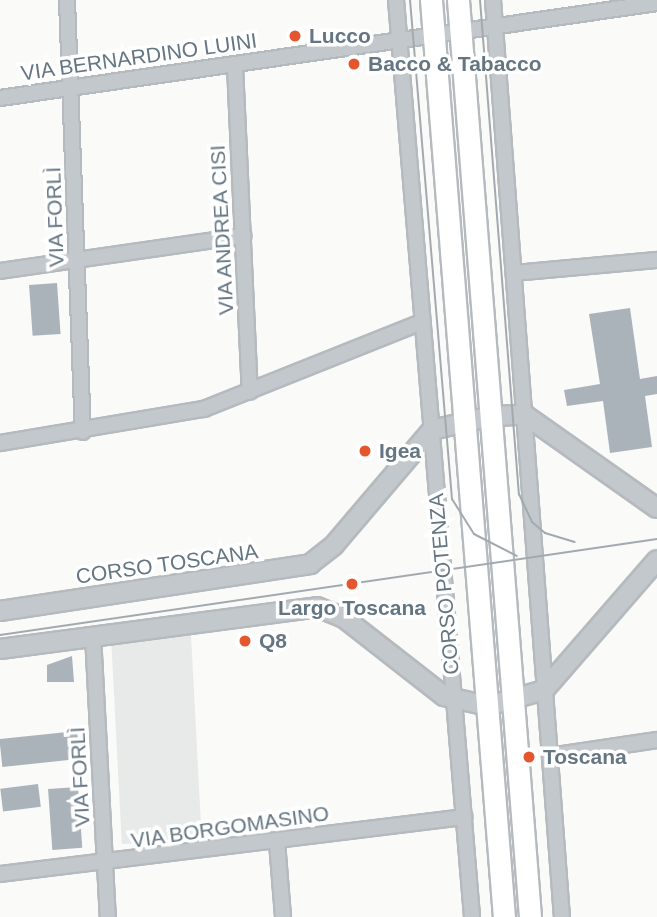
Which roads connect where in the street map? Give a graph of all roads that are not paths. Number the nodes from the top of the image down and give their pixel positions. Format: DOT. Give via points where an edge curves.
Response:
graph roads {
  1 [pos="66,0"];
  2 [pos="396,0"];
  3 [pos="431,0"];
  4 [pos="458,0"];
  5 [pos="493,0"];
  6 [pos="657,3"];
  7 [pos="495,26"];
  8 [pos="460,30"];
  9 [pos="433,34"];
  10 [pos="399,38"];
  11 [pos="235,66"];
  12 [pos="71,89"];
  13 [pos="0,98"];
  14 [pos="243,236"];
  15 [pos="78,259"];
  16 [pos="657,260"];
  17 [pos="0,271"];
  18 [pos="514,273"];
  19 [pos="422,322"];
  20 [pos="250,392"];
  21 [pos="524,415"];
  22 [pos="491,416"];
  23 [pos="463,421"];
  24 [pos="432,430"];
  25 [pos="83,432"];
  26 [pos="0,443"];
  27 [pos="651,505"];
  28 [pos="657,560"];
  29 [pos="0,611"];
  30 [pos="93,635"];
  31 [pos="0,649"];
  32 [pos="544,690"];
  33 [pos="454,701"];
  34 [pos="513,702"];
  35 [pos="488,706"];
  36 [pos="657,740"];
  37 [pos="550,756"];
  38 [pos="465,817"];
  39 [pos="277,842"];
  40 [pos="106,864"];
  41 [pos="0,874"];
  42 [pos="108,917"];
  43 [pos="283,917"];
  44 [pos="472,917"];
  45 [pos="504,917"];
  46 [pos="530,917"];
  47 [pos="562,917"];
  1 -- 12 [label="street, VIA FORLÌ"];
  2 -- 10 [label="street, CORSO POTENZA"];
  3 -- 9 [label="main road, CORSO POTENZA"];
  4 -- 8 [label="main road"];
  5 -- 7 [label="street"];
  6 -- 7 [label="street, VIA BERNARDINO LUINI"];
  7 -- 8 [label="street, VIA BERNARDINO LUINI"];
  7 -- 18 [label="street"];
  8 -- 9 [label="street, VIA BERNARDINO LUINI"];
  8 -- 22 [label="main road"];
  9 -- 10 [label="street, VIA BERNARDINO LUINI"];
  9 -- 23 [label="main road, CORSO POTENZA"];
  10 -- 11 [label="street, VIA BERNARDINO LUINI"];
  10 -- 19 [label="street, CORSO POTENZA"];
  11 -- 12 [label="street, VIA BERNARDINO LUINI"];
  11 -- 14 [label="street, VIA ANDREA CISI"];
  12 -- 13 [label="street, VIA BERNARDINO LUINI"];
  12 -- 15 [label="street, VIA FORLÌ"];
  14 -- 15 [label="street"];
  14 -- 20 [label="street, VIA ANDREA CISI"];
  15 -- 17 [label="street"];
  15 -- 25 [label="street, VIA FORLÌ"];
  16 -- 18 [label="street"];
  18 -- 21 [label="street"];
  19 -- 20 [label="street"];
  19 -- 24 [label="street, CORSO POTENZA"];
  20 -- 25 [label="street" via="204,409"];
  21 -- 22 [label="street"];
  21 -- 27 [label="street"];
  21 -- 32 [label="street"];
  22 -- 23 [label="street"];
  22 -- 34 [label="main road"];
  23 -- 24 [label="street"];
  23 -- 35 [label="main road, CORSO POTENZA"];
  24 -- 29 [label="street, CORSO TOSCANA" via="334,545 310,564"];
  24 -- 33 [label="street, CORSO POTENZA"];
  25 -- 26 [label="street"];
  28 -- 32 [label="street"];
  30 -- 31 [label="street"];
  30 -- 33 [label="street" via="317,607 344,618"];
  30 -- 40 [label="street, VIA FORLÌ"];
  32 -- 34 [label="street"];
  32 -- 37 [label="street"];
  33 -- 35 [label="street"];
  33 -- 38 [label="street, CORSO POTENZA"];
  34 -- 35 [label="street"];
  34 -- 46 [label="main road"];
  35 -- 45 [label="main road, CORSO POTENZA"];
  36 -- 37 [label="street"];
  37 -- 47 [label="street"];
  38 -- 39 [label="street, VIA BORGOMASINO"];
  38 -- 44 [label="street, CORSO POTENZA"];
  39 -- 40 [label="street, VIA BORGOMASINO"];
  39 -- 43 [label="street"];
  40 -- 41 [label="street, VIA BORGOMASINO"];
  40 -- 42 [label="street, VIA FORLÌ"];
}
